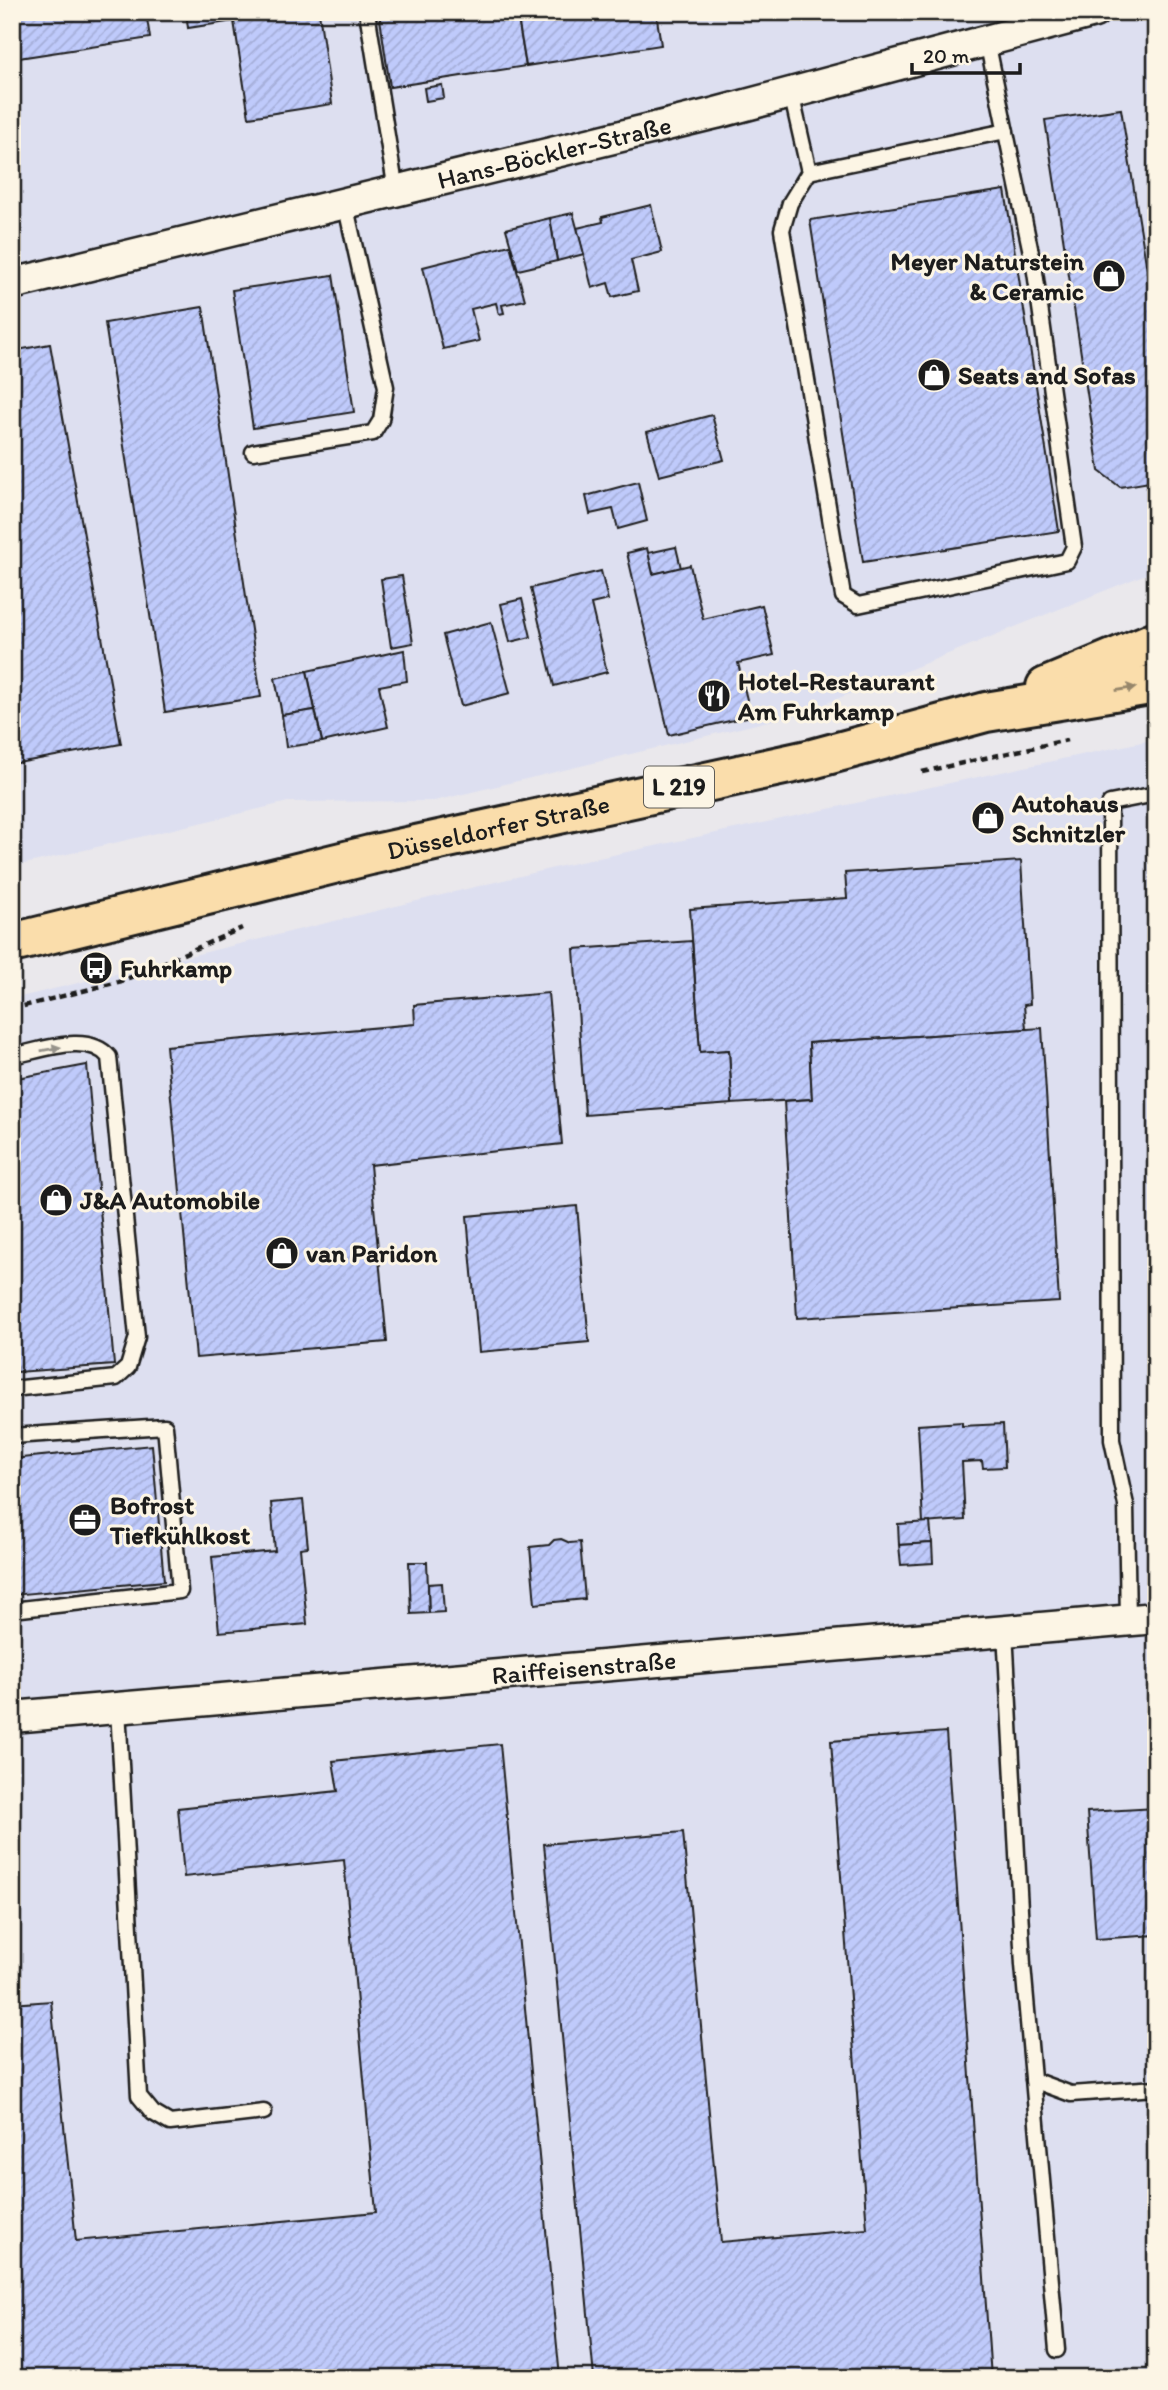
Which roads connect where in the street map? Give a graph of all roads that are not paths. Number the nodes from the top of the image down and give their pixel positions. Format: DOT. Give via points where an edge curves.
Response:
graph roads {
  1 [pos="367,12"];
  2 [pos="1094,12"];
  3 [pos="987,41"];
  4 [pos="791,93"];
  5 [pos="1006,131"];
  6 [pos="809,172"];
  7 [pos="396,191"];
  8 [pos="345,203"];
  9 [pos="12,252"];
  10 [pos="15,283"];
  11 [pos="253,452"];
  12 [pos="1156,641"];
  13 [pos="1156,684"];
  14 [pos="986,712"];
  15 [pos="1156,794"];
  16 [pos="12,943"];
  17 [pos="12,1056"];
  18 [pos="12,1389"];
  19 [pos="12,1436"];
  20 [pos="12,1610"];
  21 [pos="1142,1620"];
  22 [pos="1005,1631"];
  23 [pos="118,1708"];
  24 [pos="12,1717"];
  25 [pos="1033,2080"];
  26 [pos="1156,2088"];
  27 [pos="264,2112"];
  28 [pos="1057,2350"];
  1 -- 7 [label="lane"];
  2 -- 3 [label="street, Hans-Böckler-Straße"];
  3 -- 4 [label="street, Hans-Böckler-Straße"];
  3 -- 5 [label="lane"];
  4 -- 6 [label="lane"];
  4 -- 7 [label="street, Hans-Böckler-Straße"];
  5 -- 6 [label="lane"];
  5 -- 6 [label="lane" via="1035,272 1074,547 1067,561 858,605 843,596 782,230 790,203"];
  7 -- 8 [label="street, Hans-Böckler-Straße"];
  8 -- 10 [label="street, Hans-Böckler-Straße"];
  8 -- 11 [label="lane" via="386,387 381,420 373,433"];
  9 -- 10 [label="lane"];
  12 -- 14 [label="main road, Düsseldorfer Straße / L 219"];
  14 -- 13 [label="main road, Düsseldorfer Straße / L 219, one-way"];
  14 -- 16 [label="main road, Düsseldorfer Straße / L 219" via="812,759 370,855"];
  15 -- 21 [label="lane" via="1110,803 1112,1440"];
  17 -- 18 [label="lane, one-way" via="90,1043 109,1056 136,1337 128,1367 116,1378"];
  19 -- 20 [label="lane" via="165,1426 180,1591"];
  21 -- 22 [label="street, Raiffeisenstraße"];
  22 -- 23 [label="street, Raiffeisenstraße"];
  22 -- 25 [label="lane"];
  23 -- 24 [label="street, Raiffeisenstraße"];
  23 -- 27 [label="lane" via="139,2096 153,2113 170,2123"];
  25 -- 26 [label="lane" via="1071,2094"];
  25 -- 28 [label="lane"];
}
